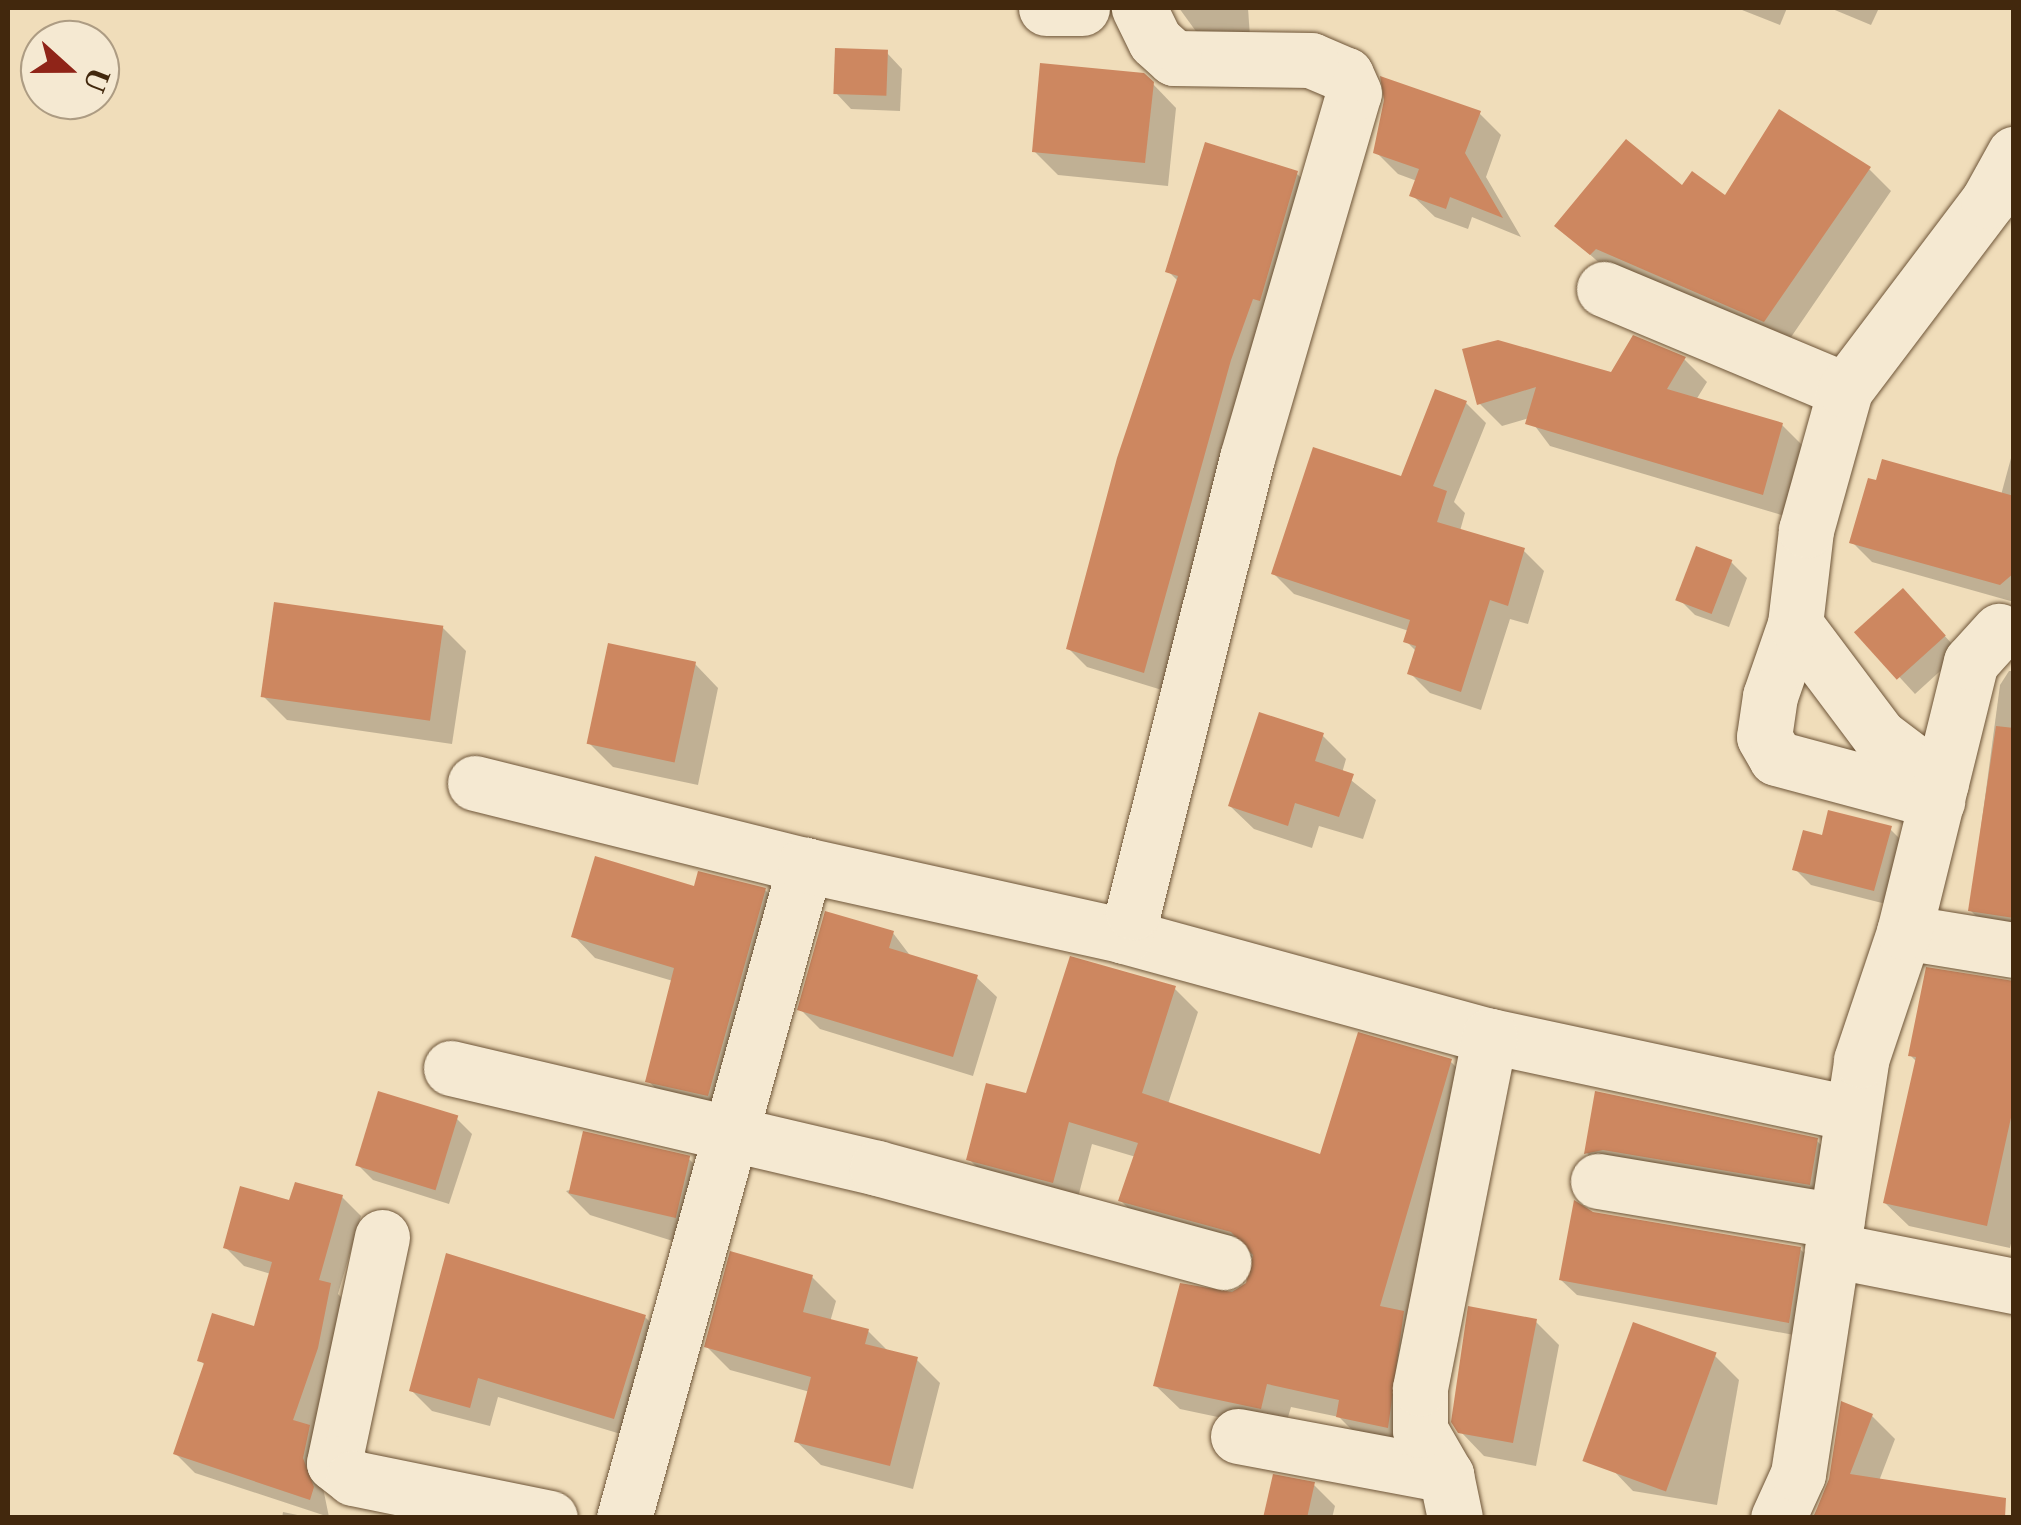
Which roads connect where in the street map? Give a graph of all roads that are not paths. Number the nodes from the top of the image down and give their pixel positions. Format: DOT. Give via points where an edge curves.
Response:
graph roads {
  1 [pos="1046,8"];
  2 [pos="1082,8"];
  3 [pos="1139,8"];
  4 [pos="2014,154"];
  5 [pos="1604,289"];
  6 [pos="1845,390"];
  7 [pos="1794,624"];
  8 [pos="1999,630"];
  9 [pos="475,784"];
  10 [pos="1939,792"];
  11 [pos="804,865"];
  12 [pos="1904,932"];
  13 [pos="1124,936"];
  14 [pos="2014,950"];
  15 [pos="1490,1036"];
  16 [pos="451,1068"];
  17 [pos="1849,1112"];
  18 [pos="734,1137"];
  19 [pos="1598,1181"];
  20 [pos="1834,1236"];
  21 [pos="382,1237"];
  22 [pos="1223,1262"];
  23 [pos="2014,1286"];
  24 [pos="1238,1436"];
  25 [pos="1451,1496"];
  26 [pos="550,1518"];
  27 [pos="624,1518"];
  28 [pos="1778,1518"];
  1 -- 2 [label="street"];
  3 -- 13 [label="street" via="1155,41 1174,58 1311,60 1346,75 1354,92 1246,458"];
  4 -- 6 [label="street" via="1988,202"];
  5 -- 6 [label="street"];
  6 -- 7 [label="street" via="1806,530"];
  7 -- 10 [label="street" via="1879,736"];
  7 -- 10 [label="street" via="1764,737 1776,758"];
  8 -- 10 [label="street" via="1971,662"];
  9 -- 11 [label="street"];
  10 -- 12 [label="street"];
  11 -- 13 [label="street"];
  11 -- 18 [label="street"];
  12 -- 14 [label="street"];
  12 -- 17 [label="street"];
  13 -- 15 [label="street"];
  15 -- 17 [label="street"];
  15 -- 25 [label="street" via="1420,1388 1420,1430"];
  16 -- 18 [label="street"];
  17 -- 20 [label="street"];
  18 -- 22 [label="street" via="877,1168"];
  18 -- 27 [label="street"];
  19 -- 20 [label="street"];
  20 -- 23 [label="street"];
  20 -- 28 [label="street" via="1798,1474"];
  21 -- 26 [label="street" via="334,1464 353,1478"];
  24 -- 25 [label="street"];
}
